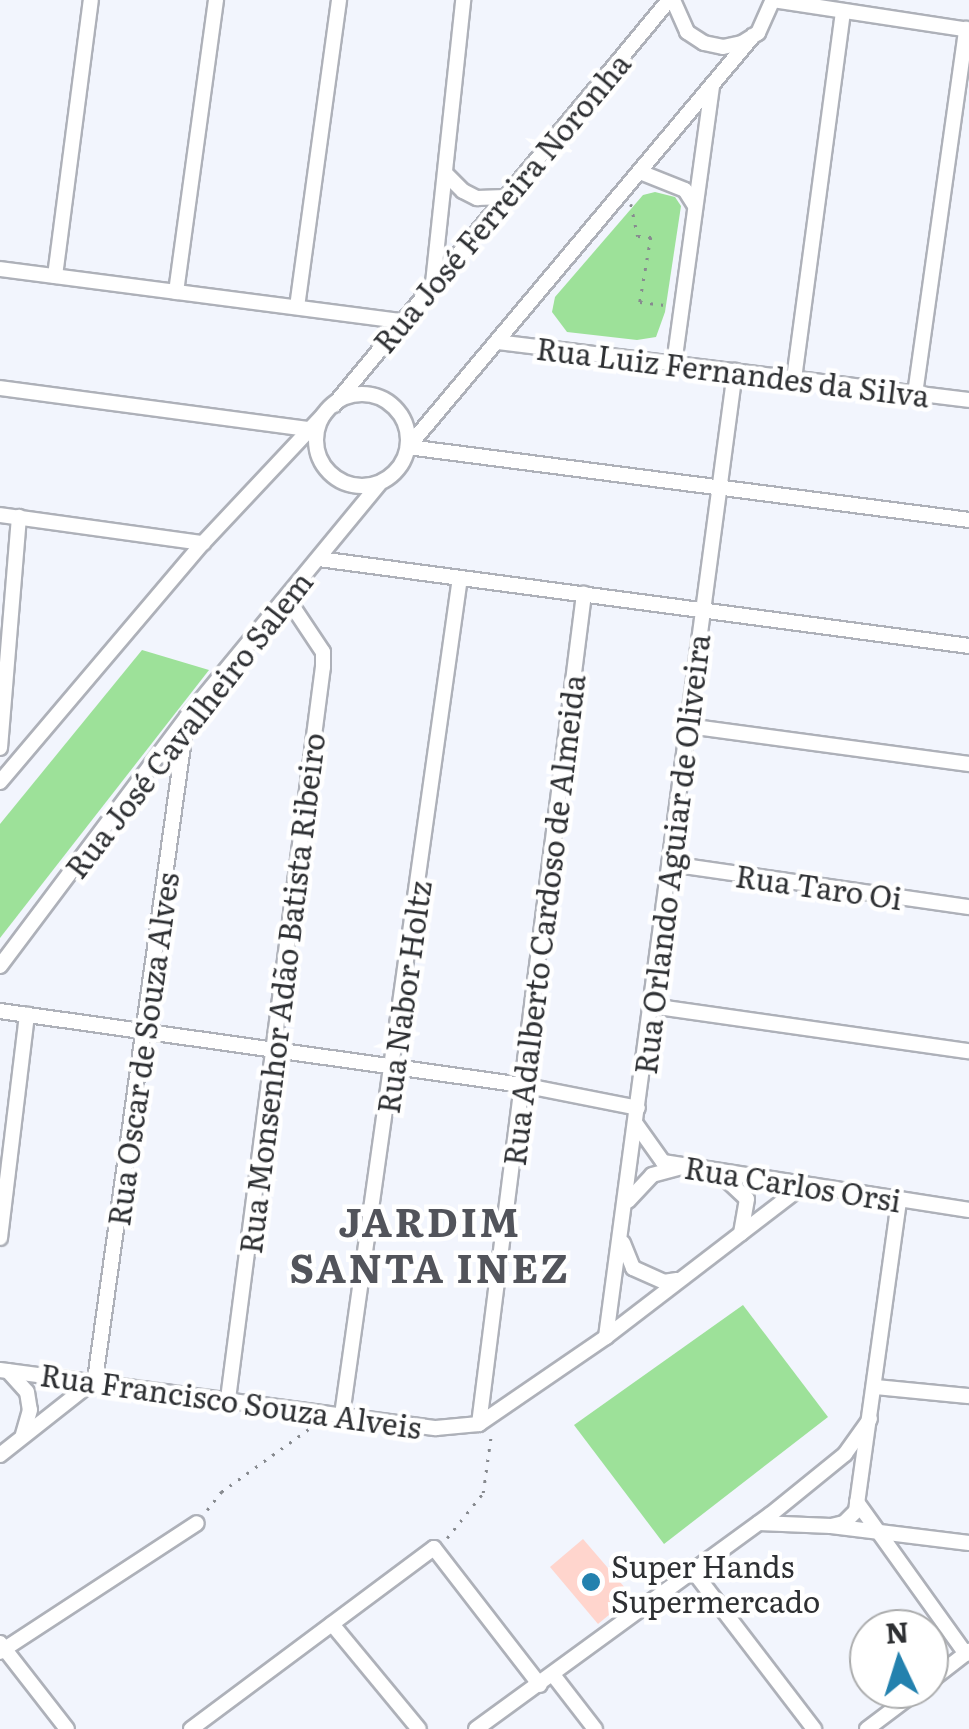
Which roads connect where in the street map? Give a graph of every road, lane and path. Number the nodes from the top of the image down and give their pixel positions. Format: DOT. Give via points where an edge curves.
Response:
graph roads {
  1 [pos="92,0"];
  2 [pos="216,0"];
  3 [pos="339,0"];
  4 [pos="464,0"];
  5 [pos="672,0"];
  6 [pos="778,0"];
  7 [pos="843,11"];
  8 [pos="967,29"];
  9 [pos="754,36"];
  10 [pos="712,87"];
  11 [pos="640,172"];
  12 [pos="445,173"];
  13 [pos="628,187"];
  14 [pos="505,198"];
  15 [pos="695,207"];
  16 [pos="0,269"];
  17 [pos="55,276"];
  18 [pos="432,285"];
  19 [pos="176,292"];
  20 [pos="682,306"];
  21 [pos="297,308"];
  22 [pos="403,321"];
  23 [pos="498,342"];
  24 [pos="674,364"];
  25 [pos="735,371"];
  26 [pos="794,378"];
  27 [pos="0,388"];
  28 [pos="916,394"];
  29 [pos="969,400"];
  30 [pos="329,410"];
  31 [pos="308,429"];
  32 [pos="408,448"];
  33 [pos="379,484"];
  34 [pos="720,488"];
  35 [pos="0,515"];
  36 [pos="19,517"];
  37 [pos="969,520"];
  38 [pos="203,542"];
  39 [pos="318,559"];
  40 [pos="460,578"];
  41 [pos="584,594"];
  42 [pos="286,598"];
  43 [pos="704,610"];
  44 [pos="969,646"];
  45 [pos="187,717"];
  46 [pos="688,726"];
  47 [pos="0,748"];
  48 [pos="969,764"];
  49 [pos="0,782"];
  50 [pos="670,864"];
  51 [pos="969,907"];
  52 [pos="0,966"];
  53 [pos="651,1006"];
  54 [pos="0,1011"];
  55 [pos="27,1015"];
  56 [pos="147,1030"];
  57 [pos="274,1048"];
  58 [pos="969,1051"];
  59 [pos="394,1066"];
  60 [pos="522,1084"];
  61 [pos="637,1116"];
  62 [pos="684,1166"];
  63 [pos="716,1171"];
  64 [pos="804,1186"];
  65 [pos="899,1200"];
  66 [pos="624,1209"];
  67 [pos="969,1210"];
  68 [pos="620,1233"];
  69 [pos="741,1233"];
  70 [pos="0,1238"];
  71 [pos="680,1280"];
  72 [pos="606,1336"];
  73 [pos="3,1370"];
  74 [pos="96,1380"];
  75 [pos="875,1387"];
  76 [pos="969,1396"];
  77 [pos="228,1399"];
  78 [pos="334,1414"];
  79 [pos="870,1419"];
  80 [pos="486,1421"];
  81 [pos="20,1440"];
  82 [pos="0,1456"];
  83 [pos="822,1473"];
  84 [pos="861,1480"];
  85 [pos="857,1502"];
  86 [pos="784,1504"];
  87 [pos="765,1519"];
  88 [pos="793,1522"];
  89 [pos="197,1523"];
  90 [pos="831,1526"];
  91 [pos="878,1530"];
  92 [pos="969,1544"];
  93 [pos="434,1548"];
  94 [pos="694,1572"];
  95 [pos="332,1624"];
  96 [pos="1,1648"];
  97 [pos="967,1653"];
  98 [pos="554,1676"];
  99 [pos="540,1685"];
  100 [pos="894,1709"];
  101 [pos="67,1729"];
  102 [pos="190,1729"];
  103 [pos="419,1729"];
  104 [pos="476,1729"];
  105 [pos="595,1729"];
  106 [pos="814,1729"];
  107 [pos="867,1729"];
  1 -- 17 [label="street"];
  2 -- 19 [label="street"];
  3 -- 21 [label="street"];
  4 -- 12 [label="street"];
  5 -- 9 [label="street" via="681,24 704,43 732,46"];
  5 -- 14 [label="street, Rua José Ferreira Noronha"];
  6 -- 7 [label="street"];
  6 -- 9 [label="street"];
  7 -- 8 [label="street"];
  7 -- 26 [label="street"];
  8 -- 28 [label="street"];
  9 -- 10 [label="street"];
  10 -- 11 [label="street"];
  10 -- 15 [label="street"];
  11 -- 13 [label="street"];
  11 -- 15 [label="street" via="685,190"];
  12 -- 14 [label="street" via="477,198"];
  12 -- 18 [label="street"];
  13 -- 20 [label="path" via="638,236 651,238 640,302"];
  13 -- 23 [label="street"];
  14 -- 18 [label="street, Rua José Ferreira Noronha"];
  15 -- 20 [label="street"];
  16 -- 17 [label="street"];
  17 -- 19 [label="street"];
  18 -- 22 [label="street, Rua José Ferreira Noronha"];
  19 -- 21 [label="street"];
  20 -- 24 [label="street"];
  21 -- 22 [label="street"];
  22 -- 30 [label="street, Rua José Ferreira Noronha"];
  23 -- 24 [label="street, Rua Luiz Fernandes da Silva"];
  23 -- 32 [label="street"];
  24 -- 25 [label="street, Rua Luiz Fernandes da Silva"];
  25 -- 26 [label="street, Rua Luiz Fernandes da Silva"];
  25 -- 34 [label="street, Rua Orlando Aguiar de Oliveira"];
  26 -- 28 [label="street, Rua Luiz Fernandes da Silva"];
  27 -- 31 [label="street"];
  28 -- 29 [label="street, Rua Luiz Fernandes da Silva"];
  30 -- 31 [label="street, Rua José Ferreira Noronha"];
  30 -- 32 [label="street" via="362,394 388,402 405,422"];
  30 -- 33 [label="street" via="316,448 328,472 351,485"];
  31 -- 38 [label="street, Rua José Ferreira Noronha"];
  32 -- 33 [label="street" via="400,467"];
  32 -- 34 [label="street"];
  33 -- 39 [label="street, Rua José Cavalheiro Salem"];
  34 -- 37 [label="street"];
  34 -- 43 [label="street, Rua Orlando Aguiar de Oliveira"];
  35 -- 36 [label="street"];
  36 -- 38 [label="street"];
  36 -- 47 [label="street"];
  38 -- 49 [label="street, Rua José Ferreira Noronha"];
  39 -- 40 [label="street"];
  39 -- 42 [label="street, Rua José Cavalheiro Salem"];
  40 -- 41 [label="street"];
  40 -- 59 [label="street, Rua Nabor Holtz"];
  41 -- 43 [label="street"];
  41 -- 60 [label="street, Rua Adalberto Cardoso de Almeida"];
  42 -- 45 [label="street, Rua José Cavalheiro Salem"];
  42 -- 57 [label="street, Rua Monsenhor Adão Batista Ribeiro" via="323,652 323,667"];
  43 -- 44 [label="street"];
  43 -- 46 [label="street, Rua Orlando Aguiar de Oliveira"];
  45 -- 52 [label="street, Rua José Cavalheiro Salem"];
  45 -- 56 [label="street, Rua Oscar de Souza Alves"];
  46 -- 48 [label="street"];
  46 -- 50 [label="street, Rua Orlando Aguiar de Oliveira"];
  50 -- 51 [label="street, Rua Taro Oi"];
  50 -- 53 [label="street, Rua Orlando Aguiar de Oliveira"];
  53 -- 58 [label="street"];
  53 -- 61 [label="street, Rua Orlando Aguiar de Oliveira"];
  54 -- 55 [label="street"];
  55 -- 56 [label="street"];
  55 -- 70 [label="street"];
  56 -- 57 [label="street"];
  56 -- 74 [label="street, Rua Oscar de Souza Alves"];
  57 -- 59 [label="street"];
  57 -- 77 [label="street, Rua Monsenhor Adão Batista Ribeiro"];
  59 -- 60 [label="street"];
  59 -- 78 [label="street, Rua Nabor Holtz"];
  60 -- 61 [label="street"];
  60 -- 80 [label="street, Rua Adalberto Cardoso de Almeida"];
  61 -- 62 [label="street, Rua Carlos Orsi" via="656,1157"];
  61 -- 66 [label="street, Rua Orlando Aguiar de Oliveira"];
  62 -- 63 [label="street, Rua Carlos Orsi"];
  62 -- 66 [label="street" via="652,1176"];
  63 -- 64 [label="street, Rua Carlos Orsi"];
  63 -- 69 [label="street" via="747,1199"];
  64 -- 65 [label="street, Rua Carlos Orsi"];
  64 -- 69 [label="street"];
  65 -- 67 [label="street, Rua Carlos Orsi"];
  65 -- 75 [label="street"];
  66 -- 68 [label="street, Rua Orlando Aguiar de Oliveira"];
  68 -- 71 [label="street" via="634,1268 664,1282"];
  68 -- 72 [label="street, Rua Orlando Aguiar de Oliveira"];
  69 -- 71 [label="street"];
  71 -- 72 [label="street"];
  72 -- 80 [label="street"];
  73 -- 74 [label="street, Rua Francisco Souza Alveis"];
  73 -- 81 [label="street" via="27,1392 28,1428"];
  74 -- 77 [label="street, Rua Francisco Souza Alveis"];
  74 -- 81 [label="street"];
  75 -- 76 [label="street"];
  75 -- 79 [label="street"];
  77 -- 78 [label="street, Rua Francisco Souza Alveis"];
  78 -- 80 [label="street, Rua Francisco Souza Alveis" via="436,1428"];
  78 -- 89 [label="path" via="220,1492"];
  79 -- 83 [label="street"];
  79 -- 84 [label="street"];
  80 -- 93 [label="path" via="483,1493 458,1530"];
  81 -- 82 [label="street"];
  83 -- 84 [label="street" via="844,1471"];
  83 -- 86 [label="street"];
  84 -- 85 [label="street"];
  85 -- 90 [label="street" via="852,1518"];
  85 -- 91 [label="street"];
  86 -- 87 [label="street"];
  86 -- 88 [label="street" via="783,1514"];
  87 -- 88 [label="street"];
  87 -- 94 [label="street"];
  88 -- 90 [label="street"];
  89 -- 96 [label="street"];
  90 -- 91 [label="street"];
  91 -- 92 [label="street"];
  91 -- 97 [label="street"];
  93 -- 95 [label="street"];
  93 -- 99 [label="street"];
  94 -- 98 [label="street"];
  94 -- 106 [label="street"];
  95 -- 102 [label="street"];
  95 -- 103 [label="street"];
  96 -- 101 [label="street"];
  98 -- 99 [label="street"];
  98 -- 105 [label="street"];
  99 -- 104 [label="street"];
  100 -- 107 [label="street"];
}
